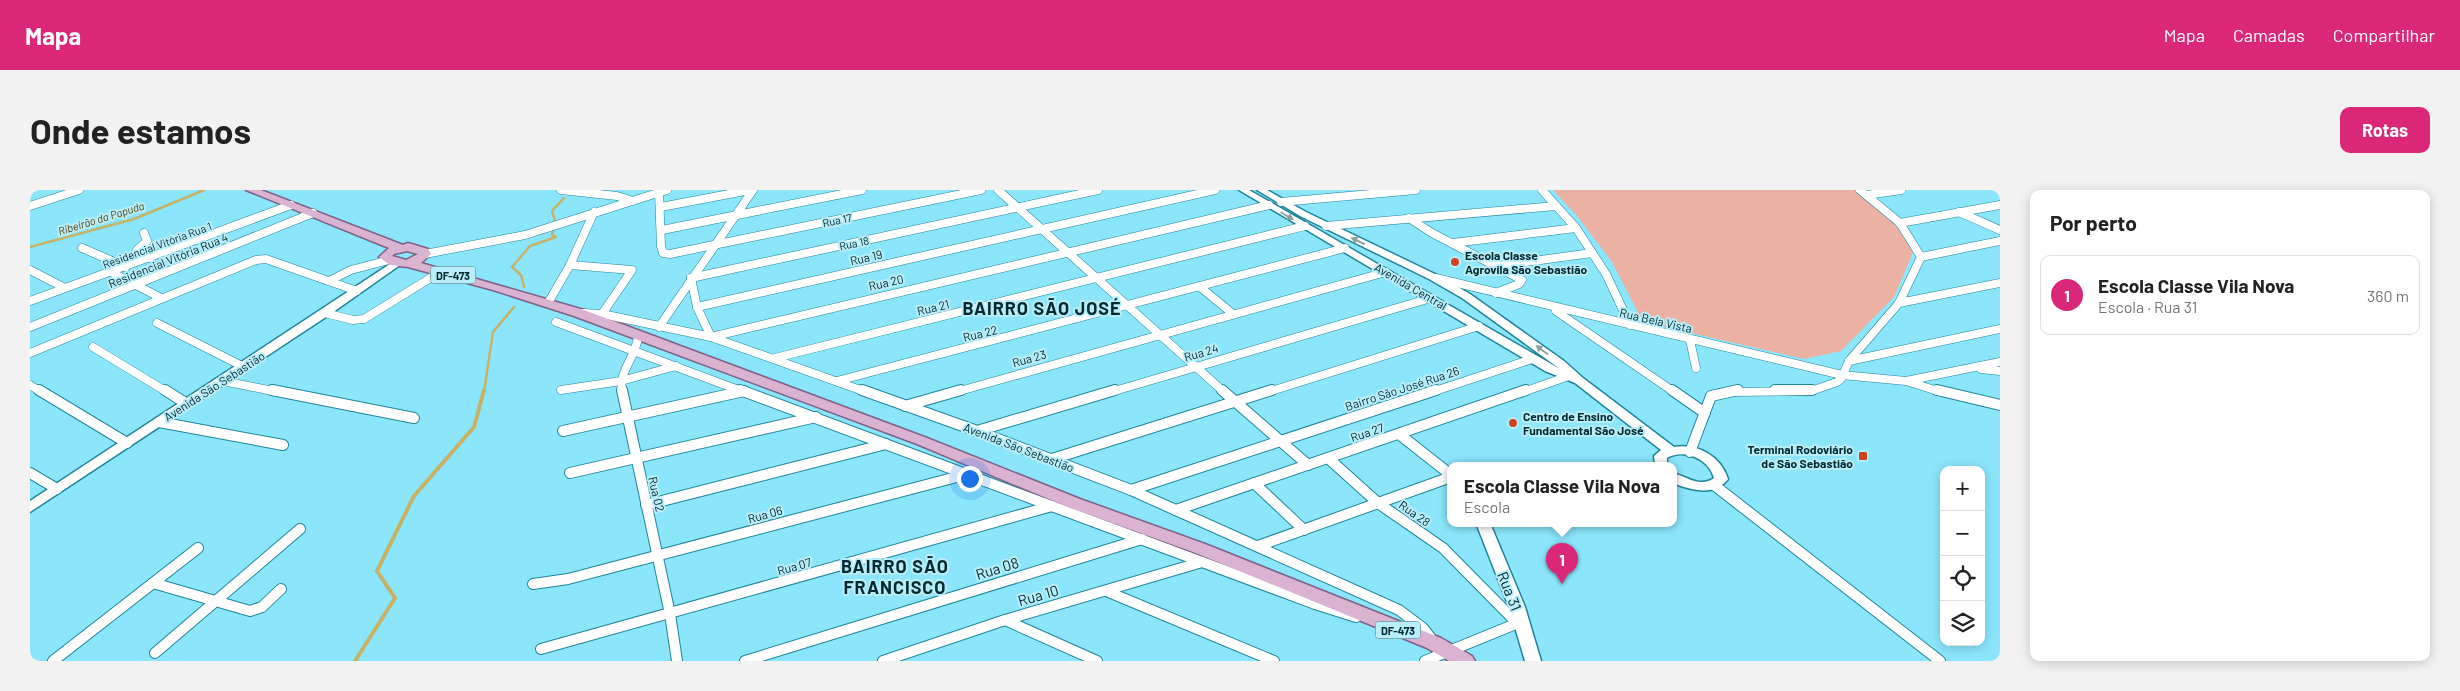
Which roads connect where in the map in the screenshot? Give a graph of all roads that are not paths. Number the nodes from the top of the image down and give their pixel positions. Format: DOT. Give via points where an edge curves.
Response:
graph roads {
  1 [pos="79,190"];
  2 [pos="251,190"];
  3 [pos="561,190"];
  4 [pos="667,190"];
  5 [pos="751,190"];
  6 [pos="862,190"];
  7 [pos="981,190"];
  8 [pos="998,190"];
  9 [pos="1098,190"];
  10 [pos="1216,190"];
  11 [pos="1243,190"];
  12 [pos="1261,190"];
  13 [pos="1416,190"];
  14 [pos="1542,190"];
  15 [pos="1860,190"];
  16 [pos="1901,190"];
  17 [pos="659,192"];
  18 [pos="1867,195"];
  19 [pos="630,200"];
  20 [pos="1281,202"];
  21 [pos="291,205"];
  22 [pos="1269,205"];
  23 [pos="2000,205"];
  24 [pos="30,206"];
  25 [pos="1556,206"];
  26 [pos="661,207"];
  27 [pos="1017,208"];
  28 [pos="594,212"];
  29 [pos="1959,212"];
  30 [pos="314,213"];
  31 [pos="734,216"];
  32 [pos="1409,218"];
  33 [pos="1900,224"];
  34 [pos="1305,226"];
  35 [pos="1326,226"];
  36 [pos="344,227"];
  37 [pos="1576,228"];
  38 [pos="1041,229"];
  39 [pos="662,230"];
  40 [pos="2000,230"];
  41 [pos="144,233"];
  42 [pos="2000,241"];
  43 [pos="1453,244"];
  44 [pos="714,246"];
  45 [pos="82,248"];
  46 [pos="401,248"];
  47 [pos="1345,248"];
  48 [pos="693,250"];
  49 [pos="1381,252"];
  50 [pos="1068,253"];
  51 [pos="1592,253"];
  52 [pos="424,256"];
  53 [pos="1921,257"];
  54 [pos="151,258"];
  55 [pos="1363,258"];
  56 [pos="1393,258"];
  57 [pos="390,259"];
  58 [pos="409,263"];
  59 [pos="1373,264"];
  60 [pos="570,265"];
  61 [pos="1496,266"];
  62 [pos="126,267"];
  63 [pos="30,270"];
  64 [pos="111,272"];
  65 [pos="440,272"];
  66 [pos="1386,272"];
  67 [pos="691,278"];
  68 [pos="1096,278"];
  69 [pos="1438,280"];
  70 [pos="329,281"];
  71 [pos="2000,283"];
  72 [pos="133,286"];
  73 [pos="1199,286"];
  74 [pos="497,287"];
  75 [pos="65,288"];
  76 [pos="357,291"];
  77 [pos="1495,293"];
  78 [pos="161,298"];
  79 [pos="1431,298"];
  80 [pos="30,301"];
  81 [pos="1899,302"];
  82 [pos="548,303"];
  83 [pos="1128,306"];
  84 [pos="697,307"];
  85 [pos="1550,307"];
  86 [pos="325,313"];
  87 [pos="579,313"];
  88 [pos="602,314"];
  89 [pos="1233,314"];
  90 [pos="556,322"];
  91 [pos="157,323"];
  92 [pos="1630,325"];
  93 [pos="1479,326"];
  94 [pos="30,327"];
  95 [pos="659,327"];
  96 [pos="2000,329"];
  97 [pos="1160,334"];
  98 [pos="638,336"];
  99 [pos="711,337"];
  100 [pos="1690,340"];
  101 [pos="94,347"];
  102 [pos="637,352"];
  103 [pos="30,353"];
  104 [pos="775,358"];
  105 [pos="1532,359"];
  106 [pos="1849,361"];
  107 [pos="2000,362"];
  108 [pos="677,366"];
  109 [pos="244,367"];
  110 [pos="1195,367"];
  111 [pos="1696,368"];
  112 [pos="1973,368"];
  113 [pos="2000,371"];
  114 [pos="1842,375"];
  115 [pos="1566,377"];
  116 [pos="621,380"];
  117 [pos="223,381"];
  118 [pos="837,381"];
  119 [pos="1579,381"];
  120 [pos="1906,381"];
  121 [pos="30,385"];
  122 [pos="561,390"];
  123 [pos="744,391"];
  124 [pos="1234,402"];
  125 [pos="187,404"];
  126 [pos="2000,405"];
  127 [pos="904,406"];
  128 [pos="1705,413"];
  129 [pos="627,417"];
  130 [pos="816,417"];
  131 [pos="414,418"];
  132 [pos="159,422"];
  133 [pos="563,431"];
  134 [pos="978,431"];
  135 [pos="1399,434"];
  136 [pos="1279,441"];
  137 [pos="127,443"];
  138 [pos="887,444"];
  139 [pos="283,445"];
  140 [pos="1671,450"];
  141 [pos="1690,452"];
  142 [pos="636,458"];
  143 [pos="1328,458"];
  144 [pos="1052,459"];
  145 [pos="1661,462"];
  146 [pos="1308,465"];
  147 [pos="30,472"];
  148 [pos="570,473"];
  149 [pos="1447,473"];
  150 [pos="968,474"];
  151 [pos="1447,477"];
  152 [pos="1677,478"];
  153 [pos="1254,483"];
  154 [pos="1714,485"];
  155 [pos="57,490"];
  156 [pos="1131,490"];
  157 [pos="1378,503"];
  158 [pos="646,505"];
  159 [pos="1052,506"];
  160 [pos="30,508"];
  161 [pos="1176,510"];
  162 [pos="1484,527"];
  163 [pos="300,529"];
  164 [pos="1304,530"];
  165 [pos="1142,540"];
  166 [pos="1258,546"];
  167 [pos="198,548"];
  168 [pos="658,555"];
  169 [pos="1202,562"];
  170 [pos="153,583"];
  171 [pos="533,584"];
  172 [pos="281,589"];
  173 [pos="1106,591"];
  174 [pos="219,600"];
  175 [pos="670,614"];
  176 [pos="1362,616"];
  177 [pos="1005,620"];
  178 [pos="1522,629"];
  179 [pos="541,649"];
  180 [pos="155,654"];
  181 [pos="1450,654"];
  182 [pos="906,658"];
  183 [pos="53,661"];
  184 [pos="676,661"];
  185 [pos="745,661"];
  186 [pos="883,661"];
  187 [pos="1097,661"];
  188 [pos="1274,661"];
  189 [pos="1425,661"];
  190 [pos="1533,661"];
  191 [pos="1940,661"];
  1 -- 24 [label="street"];
  2 -- 21 [label="main road, Avenida São Sebastião / DF-473"];
  3 -- 19 [label="street"];
  4 -- 17 [label="street"];
  5 -- 26 [label="street"];
  5 -- 31 [label="street"];
  6 -- 31 [label="street"];
  7 -- 44 [label="street, Rua 17"];
  8 -- 27 [label="street"];
  9 -- 27 [label="street, Rua 18"];
  10 -- 38 [label="street"];
  11 -- 22 [label="street, Avenida Central"];
  12 -- 20 [label="street, Avenida Central"];
  13 -- 20 [label="street"];
  14 -- 25 [label="street"];
  15 -- 18 [label="street"];
  16 -- 18 [label="street"];
  17 -- 19 [label="street"];
  17 -- 26 [label="street"];
  18 -- 33 [label="street"];
  19 -- 28 [label="street"];
  20 -- 35 [label="street, Avenida Central"];
  21 -- 30 [label="main road, Avenida São Sebastião / DF-473"];
  21 -- 54 [label="street, Residencial Vitória Rua 1"];
  22 -- 34 [label="street, Avenida Central, one-way"];
  22 -- 50 [label="street"];
  23 -- 29 [label="street"];
  25 -- 32 [label="street"];
  25 -- 37 [label="street"];
  26 -- 39 [label="street"];
  27 -- 38 [label="street"];
  27 -- 67 [label="street, Rua 18"];
  28 -- 52 [label="street" via="525,235"];
  28 -- 60 [label="street"];
  29 -- 33 [label="street"];
  29 -- 40 [label="street"];
  30 -- 36 [label="main road, Avenida São Sebastião / DF-473"];
  30 -- 72 [label="street, Residencial Vitória Rua 4"];
  31 -- 39 [label="street"];
  31 -- 44 [label="street"];
  32 -- 35 [label="street"];
  32 -- 43 [label="street"];
  33 -- 53 [label="street"];
  34 -- 47 [label="street, Avenida Central"];
  34 -- 68 [label="street, Rua 21"];
  49 -- 35 [label="street, Avenida Central, one-way"];
  36 -- 46 [label="main road, Avenida São Sebastião / DF-473"];
  36 -- 57 [label="main road, Avenida São Sebastião / DF-473"];
  37 -- 43 [label="street"];
  37 -- 51 [label="street"];
  38 -- 50 [label="street"];
  38 -- 84 [label="street, Rua 19"];
  39 -- 48 [label="street" via="665,254"];
  41 -- 54 [label="street" via="147,241 136,249"];
  42 -- 53 [label="street"];
  43 -- 61 [label="street"];
  44 -- 48 [label="street, Rua 17"];
  44 -- 67 [label="street"];
  45 -- 62 [label="street"];
  46 -- 52 [label="main road, Avenida São Sebastião / DF-473" via="415,248"];
  46 -- 57 [label="main road, Avenida São Sebastião"];
  47 -- 55 [label="street, Avenida Central"];
  47 -- 73 [label="street, Rua 22"];
  49 -- 55 [label="street" via="1375,258"];
  49 -- 56 [label="street, Avenida Central"];
  50 -- 68 [label="street"];
  50 -- 99 [label="street, Rua 20"];
  51 -- 61 [label="street"];
  51 -- 92 [label="street" via="1606,274"];
  52 -- 58 [label="main road, Avenida São Sebastião / DF-473"];
  52 -- 74 [label="main road, Avenida São Sebastião / DF-473"];
  53 -- 81 [label="street"];
  54 -- 62 [label="street, Residencial Vitória Rua 1"];
  55 -- 59 [label="street, Avenida Central"];
  56 -- 59 [label="street" via="1379,259"];
  56 -- 69 [label="street, Avenida Central"];
  57 -- 58 [label="main road, Avenida São Sebastião / DF-473"];
  57 -- 70 [label="street" via="351,270"];
  57 -- 76 [label="street, Avenida São Sebastião"];
  58 -- 65 [label="main road, Avenida São Sebastião / DF-473"];
  59 -- 66 [label="street, Avenida Central"];
  60 -- 82 [label="street"];
  60 -- 88 [label="street" via="632,270"];
  61 -- 77 [label="street" via="1522,282"];
  62 -- 64 [label="street, Residencial Vitória Rua 1"];
  63 -- 75 [label="street"];
  64 -- 72 [label="street"];
  64 -- 75 [label="street, Residencial Vitória Rua 1"];
  65 -- 74 [label="main road, Avenida São Sebastião / DF-473"];
  65 -- 86 [label="street" via="364,319 354,320"];
  66 -- 79 [label="street, Avenida Central"];
  66 -- 89 [label="street"];
  67 -- 84 [label="street"];
  67 -- 95 [label="street"];
  68 -- 83 [label="street"];
  68 -- 104 [label="street, Rua 21"];
  69 -- 77 [label="street, Rua Bela Vista"];
  119 -- 69 [label="street, Avenida Central, one-way" via="1511,327"];
  70 -- 76 [label="street"];
  70 -- 78 [label="street" via="266,259 251,261"];
  71 -- 81 [label="street"];
  72 -- 78 [label="street"];
  72 -- 94 [label="street, Residencial Vitória Rua 4"];
  73 -- 83 [label="street, Rua 22"];
  73 -- 89 [label="street"];
  74 -- 82 [label="main road, Avenida São Sebastião / DF-473"];
  75 -- 80 [label="street, Residencial Vitória Rua 1"];
  76 -- 86 [label="street, Avenida São Sebastião"];
  77 -- 85 [label="street, Rua Bela Vista"];
  78 -- 103 [label="street"];
  79 -- 93 [label="street, Avenida Central"];
  79 -- 110 [label="street, Rua 24"];
  81 -- 106 [label="street"];
  82 -- 87 [label="main road, Avenida São Sebastião / DF-473"];
  83 -- 97 [label="street"];
  83 -- 118 [label="street, Rua 22"];
  84 -- 99 [label="street"];
  85 -- 92 [label="street, Rua Bela Vista"];
  85 -- 128 [label="street"];
  86 -- 109 [label="street, Avenida São Sebastião"];
  87 -- 88 [label="street, Avenida São Sebastião"];
  87 -- 98 [label="main road, Avenida São Sebastião / DF-473"];
  88 -- 95 [label="street, Avenida São Sebastião"];
  89 -- 97 [label="street"];
  90 -- 102 [label="street"];
  91 -- 109 [label="street"];
  92 -- 100 [label="street, Rua Bela Vista"];
  93 -- 105 [label="street, Avenida Central"];
  93 -- 124 [label="street"];
  95 -- 99 [label="street, Avenida São Sebastião"];
  96 -- 106 [label="street"];
  97 -- 110 [label="street"];
  97 -- 127 [label="street, Rua 23"];
  98 -- 102 [label="street"];
  98 -- 176 [label="main road, Avenida São Sebastião / DF-473" via="1199,548"];
  99 -- 104 [label="street, Avenida São Sebastião"];
  100 -- 111 [label="street"];
  100 -- 114 [label="street, Rua Bela Vista"];
  101 -- 125 [label="street"];
  102 -- 108 [label="street"];
  102 -- 116 [label="street"];
  104 -- 118 [label="street, Avenida São Sebastião"];
  105 -- 115 [label="street, Avenida Central"];
  105 -- 136 [label="street, Bairro São José Rua 26"];
  106 -- 114 [label="street"];
  107 -- 112 [label="street"];
  108 -- 116 [label="street"];
  108 -- 123 [label="street"];
  109 -- 117 [label="street, Avenida São Sebastião"];
  110 -- 124 [label="street"];
  110 -- 134 [label="street, Rua 24"];
  112 -- 113 [label="street"];
  112 -- 120 [label="street"];
  114 -- 120 [label="street, Rua Bela Vista"];
  114 -- 128 [label="street" via="1837,382 1810,391 1740,390 1718,393 1708,399"];
  115 -- 119 [label="street, Avenida Central"];
  115 -- 135 [label="street, Rua 27"];
  116 -- 122 [label="street"];
  116 -- 129 [label="street, Rua 02"];
  117 -- 125 [label="street, Avenida São Sebastião"];
  117 -- 131 [label="street"];
  118 -- 127 [label="street, Avenida São Sebastião"];
  119 -- 140 [label="street, Avenida Central"];
  120 -- 126 [label="street"];
  121 -- 137 [label="street"];
  123 -- 129 [label="street"];
  123 -- 130 [label="street"];
  124 -- 136 [label="street"];
  124 -- 144 [label="street"];
  125 -- 132 [label="street, Avenida São Sebastião"];
  127 -- 134 [label="street, Avenida São Sebastião"];
  128 -- 141 [label="street"];
  129 -- 133 [label="street"];
  129 -- 142 [label="street, Rua 02"];
  130 -- 138 [label="street"];
  130 -- 142 [label="street"];
  132 -- 137 [label="street, Avenida São Sebastião"];
  132 -- 139 [label="street"];
  134 -- 144 [label="street, Avenida São Sebastião"];
  135 -- 143 [label="street, Rua 27"];
  135 -- 149 [label="street"];
  136 -- 146 [label="street"];
  136 -- 156 [label="street, Bairro São José Rua 26"];
  137 -- 155 [label="street, Avenida São Sebastião"];
  138 -- 150 [label="street"];
  138 -- 158 [label="street"];
  140 -- 141 [label="street"];
  140 -- 145 [label="street" via="1660,456"];
  141 -- 154 [label="street" via="1708,459 1721,471 1722,479"];
  142 -- 148 [label="street"];
  142 -- 158 [label="street, Rua 02"];
  143 -- 146 [label="street, Rua 27"];
  143 -- 157 [label="street, Rua 28"];
  144 -- 156 [label="street, Avenida São Sebastião"];
  146 -- 153 [label="street, Rua 27"];
  147 -- 155 [label="street"];
  150 -- 159 [label="street"];
  150 -- 168 [label="street, Rua 06"];
  151 -- 157 [label="street"];
  152 -- 154 [label="street" via="1697,486"];
  153 -- 161 [label="street, Rua 27"];
  153 -- 164 [label="street"];
  154 -- 191 [label="street"];
  155 -- 160 [label="street, Avenida São Sebastião"];
  156 -- 161 [label="street, Avenida São Sebastião"];
  157 -- 164 [label="street"];
  157 -- 178 [label="street, Rua 28" via="1443,548"];
  158 -- 168 [label="street, Rua 02"];
  159 -- 165 [label="street"];
  159 -- 175 [label="street, Rua 07"];
  161 -- 166 [label="street, Avenida São Sebastião"];
  162 -- 178 [label="street, Rua 31"];
  163 -- 174 [label="street"];
  164 -- 166 [label="street"];
  165 -- 169 [label="street"];
  165 -- 185 [label="street, Rua 08"];
  166 -- 181 [label="street, Avenida São Sebastião" via="1399,610"];
  167 -- 170 [label="street"];
  168 -- 171 [label="street, Rua 06" via="568,579"];
  168 -- 175 [label="street, Rua 02"];
  169 -- 173 [label="street, Rua 10"];
  169 -- 176 [label="street" via="1341,613"];
  170 -- 174 [label="street"];
  170 -- 183 [label="street"];
  172 -- 174 [label="street" via="256,610"];
  173 -- 177 [label="street, Rua 10"];
  173 -- 188 [label="street"];
  174 -- 180 [label="street"];
  175 -- 179 [label="street, Rua 07"];
  175 -- 184 [label="street, Rua 02"];
  176 -- 181 [label="main road, Avenida São Sebastião / DF-473"];
  177 -- 182 [label="street, Rua 10"];
  177 -- 187 [label="street"];
  178 -- 181 [label="street"];
  178 -- 190 [label="street, Rua 31"];
  181 -- 189 [label="street"];
  182 -- 186 [label="street, Rua 10"];
}
